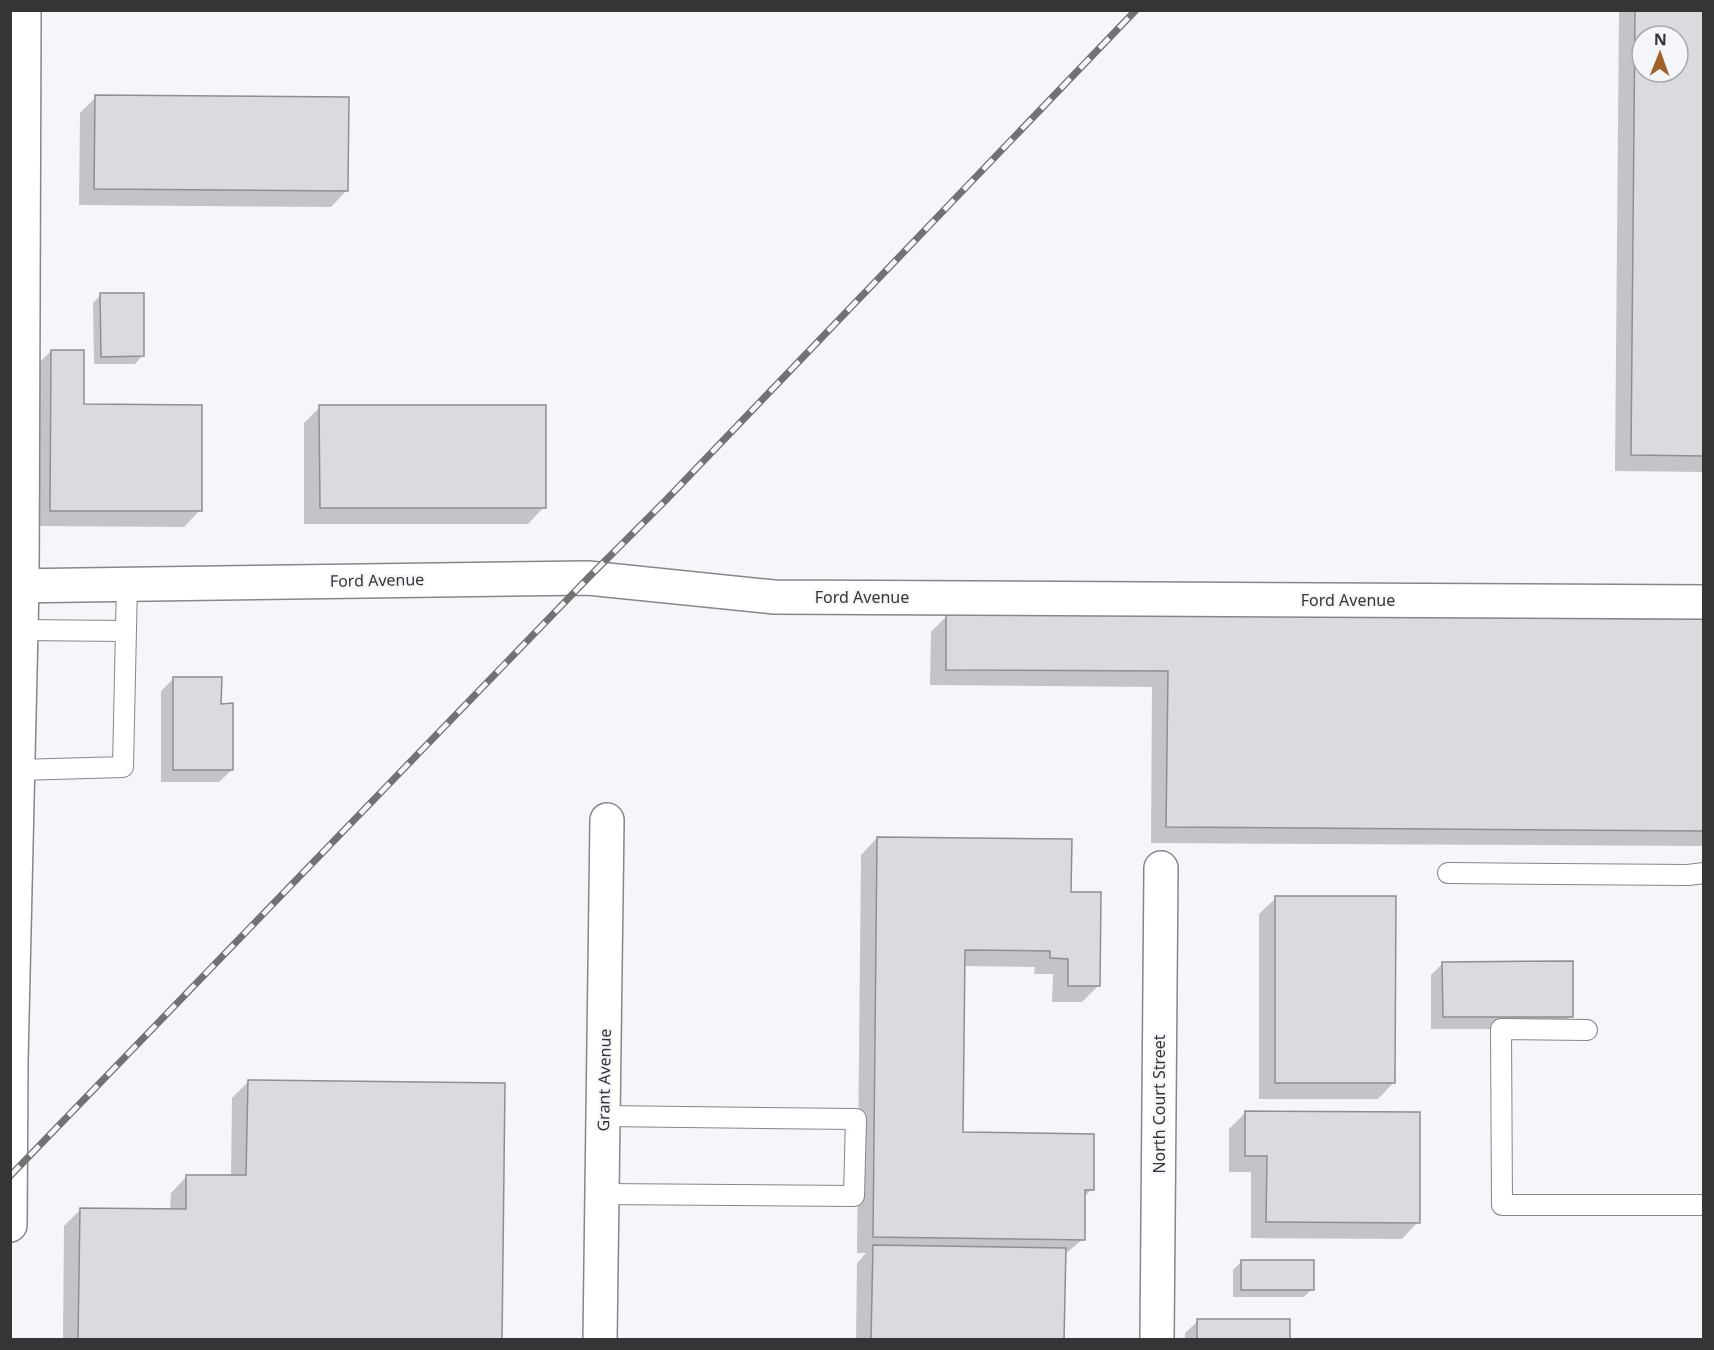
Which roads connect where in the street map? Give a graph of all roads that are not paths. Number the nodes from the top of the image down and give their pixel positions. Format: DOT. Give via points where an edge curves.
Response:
graph roads {
  1 [pos="24,10"];
  2 [pos="17,113"];
  3 [pos="127,583"];
  4 [pos="16,586"];
  5 [pos="1704,602"];
  6 [pos="21,630"];
  7 [pos="124,631"];
  8 [pos="18,770"];
  9 [pos="607,820"];
  10 [pos="1161,868"];
  11 [pos="1448,873"];
  12 [pos="1704,873"];
  13 [pos="1587,1030"];
  14 [pos="11,1062"];
  15 [pos="604,1116"];
  16 [pos="602,1194"];
  17 [pos="1704,1206"];
  18 [pos="10,1225"];
  19 [pos="600,1340"];
  20 [pos="1157,1340"];
  1 -- 2 [label="street"];
  2 -- 4 [label="street"];
  3 -- 4 [label="street, Ford Avenue"];
  3 -- 5 [label="street, Ford Avenue" via="588,578 774,597"];
  3 -- 7 [label="lane"];
  4 -- 6 [label="street"];
  6 -- 7 [label="lane"];
  6 -- 8 [label="street"];
  7 -- 8 [label="lane" via="123,767"];
  8 -- 14 [label="street"];
  9 -- 15 [label="street, Grant Avenue"];
  10 -- 20 [label="street, North Court Street"];
  11 -- 12 [label="lane"];
  13 -- 17 [label="lane" via="1501,1029 1502,1205"];
  14 -- 18 [label="street"];
  15 -- 16 [label="street, Grant Avenue"];
  15 -- 16 [label="lane" via="856,1119 856,1130 854,1196"];
  16 -- 19 [label="street, Grant Avenue"];
}
